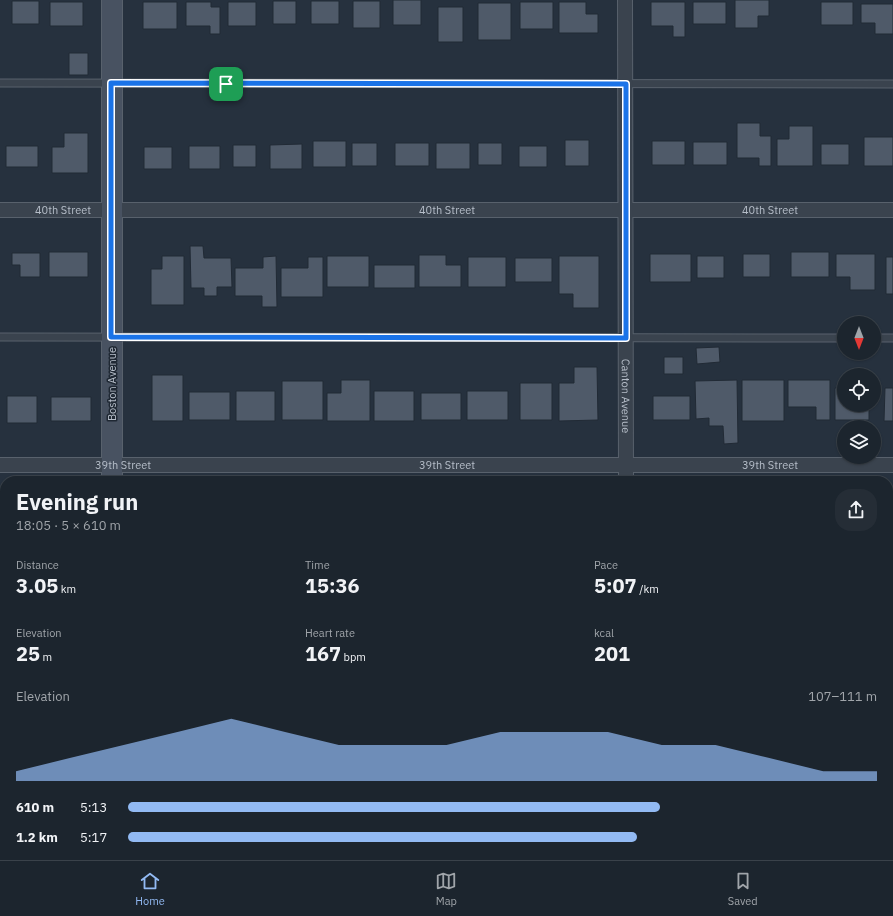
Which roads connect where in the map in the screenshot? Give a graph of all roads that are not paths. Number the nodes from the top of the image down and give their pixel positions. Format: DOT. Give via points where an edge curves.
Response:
graph roads {
  1 [pos="112,0"];
  2 [pos="625,0"];
  3 [pos="111,83"];
  4 [pos="0,84"];
  5 [pos="626,84"];
  6 [pos="893,84"];
  7 [pos="0,210"];
  8 [pos="111,210"];
  9 [pos="893,210"];
  10 [pos="626,211"];
  11 [pos="0,337"];
  12 [pos="111,337"];
  13 [pos="626,338"];
  14 [pos="837,338"];
  15 [pos="881,338"];
  16 [pos="893,338"];
  17 [pos="0,465"];
  18 [pos="626,465"];
  19 [pos="893,465"];
  20 [pos="112,473"];
  21 [pos="626,476"];
  1 -- 3 [label="street, Boston Avenue"];
  2 -- 5 [label="street, Canton Avenue"];
  3 -- 4 [label="lane"];
  3 -- 5 [label="lane"];
  3 -- 8 [label="street, Boston Avenue"];
  5 -- 6 [label="lane"];
  5 -- 10 [label="street, Canton Avenue"];
  7 -- 8 [label="street, 40th Street"];
  8 -- 10 [label="street, 40th Street"];
  8 -- 12 [label="street, Boston Avenue"];
  9 -- 10 [label="street, 40th Street"];
  10 -- 13 [label="street, Canton Avenue"];
  11 -- 12 [label="lane"];
  12 -- 13 [label="lane"];
  12 -- 20 [label="street, Boston Avenue"];
  13 -- 14 [label="lane"];
  13 -- 18 [label="street, Canton Avenue"];
  15 -- 16 [label="lane"];
  17 -- 20 [label="street, 39th Street"];
  18 -- 19 [label="street, 39th Street"];
  18 -- 20 [label="street, 39th Street"];
  18 -- 21 [label="street, Canton Avenue"];
}
